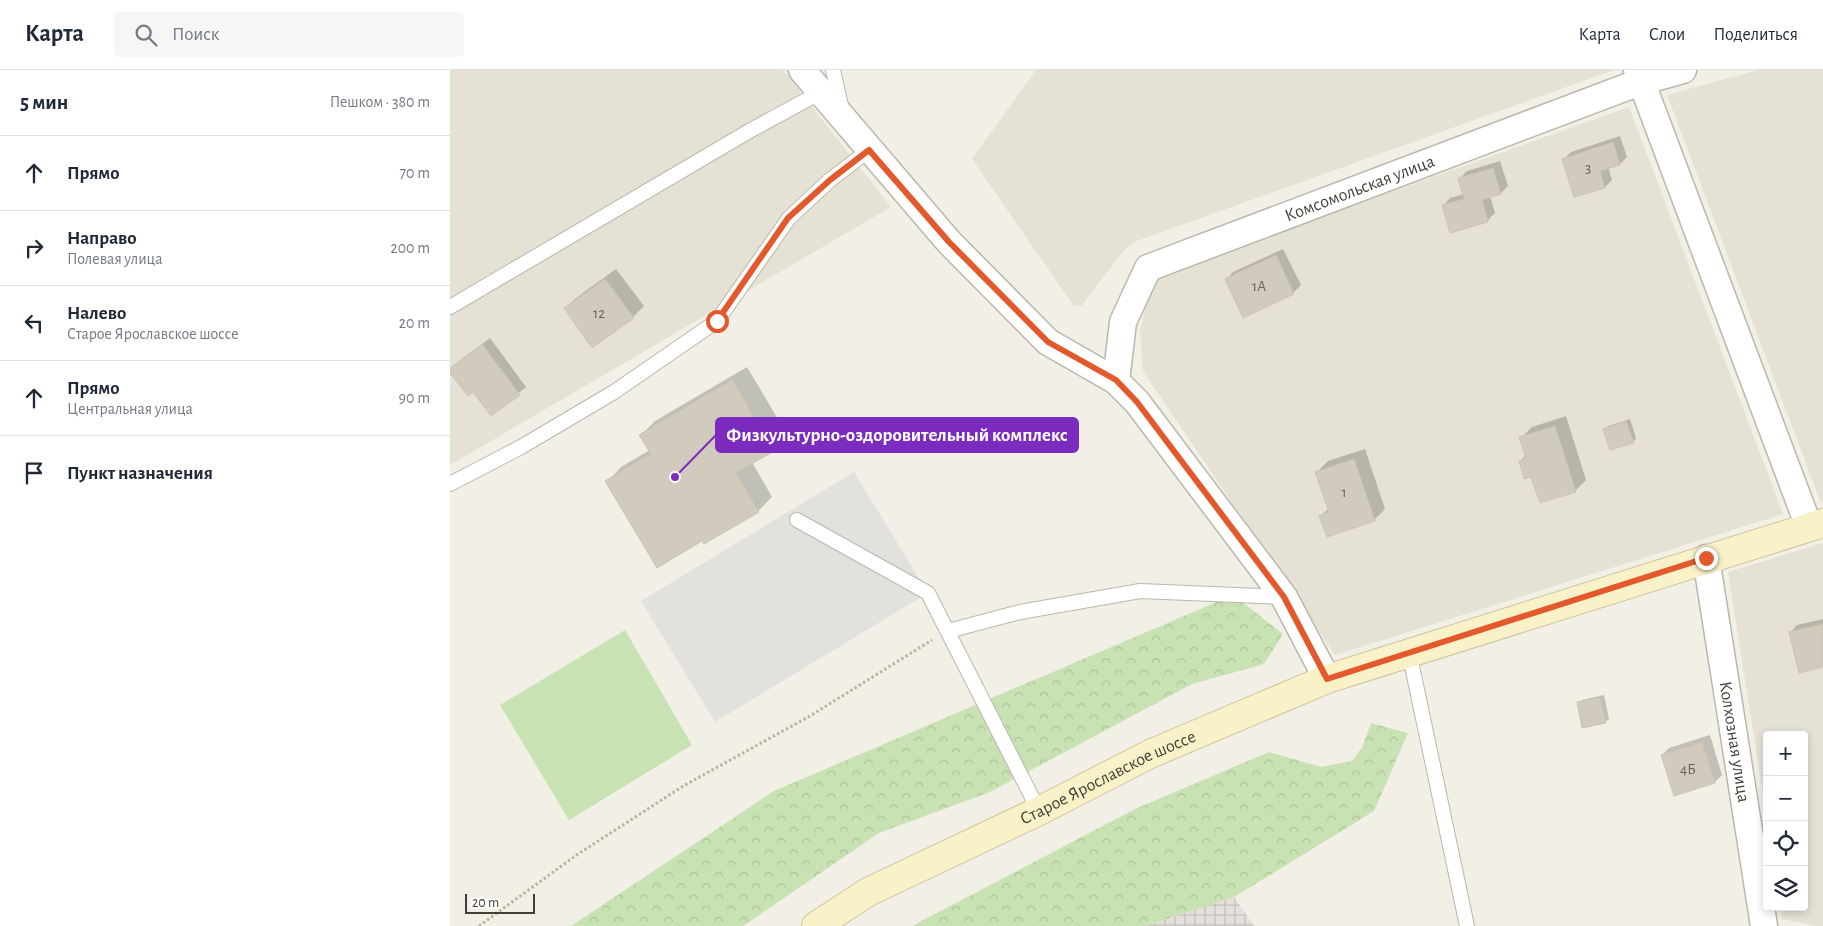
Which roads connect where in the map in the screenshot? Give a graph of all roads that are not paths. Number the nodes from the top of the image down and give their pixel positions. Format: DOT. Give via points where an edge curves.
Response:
graph roads {
  1 [pos="802,70"];
  2 [pos="1683,70"];
  3 [pos="1639,76"];
  4 [pos="827,81"];
  5 [pos="869,150"];
  6 [pos="450,307"];
  7 [pos="1116,380"];
  8 [pos="450,484"];
  9 [pos="797,520"];
  10 [pos="1816,525"];
  11 [pos="1706,558"];
  12 [pos="1284,597"];
  13 [pos="948,631"];
  14 [pos="1409,652"];
  15 [pos="1327,679"];
  16 [pos="1039,811"];
  17 [pos="816,926"];
  18 [pos="1467,926"];
  19 [pos="1764,926"];
  1 -- 4 [label="street"];
  2 -- 3 [label="street, Комсомольская улица"];
  3 -- 7 [label="street, Комсомольская улица" via="1148,268 1123,322"];
  3 -- 10 [label="street"];
  4 -- 5 [label="street" via="846,123"];
  4 -- 6 [label="lane" via="742,135"];
  5 -- 7 [label="street" via="949,242 1048,342"];
  5 -- 8 [label="lane" via="788,218 717,321 614,392"];
  7 -- 12 [label="street" via="1137,402"];
  9 -- 13 [label="lane" via="928,593"];
  10 -- 11 [label="main road, Старое Ярославское шоссе"];
  11 -- 14 [label="main road, Старое Ярославское шоссе"];
  11 -- 19 [label="street, Колхозная улица"];
  12 -- 13 [label="lane" via="1140,591 1020,612"];
  12 -- 15 [label="street"];
  13 -- 16 [label="lane"];
  14 -- 15 [label="main road, Старое Ярославское шоссе"];
  14 -- 18 [label="lane"];
  15 -- 16 [label="main road, Старое Ярославское шоссе" via="1150,754"];
  16 -- 17 [label="main road, Старое Ярославское шоссе" via="868,892"];
}
